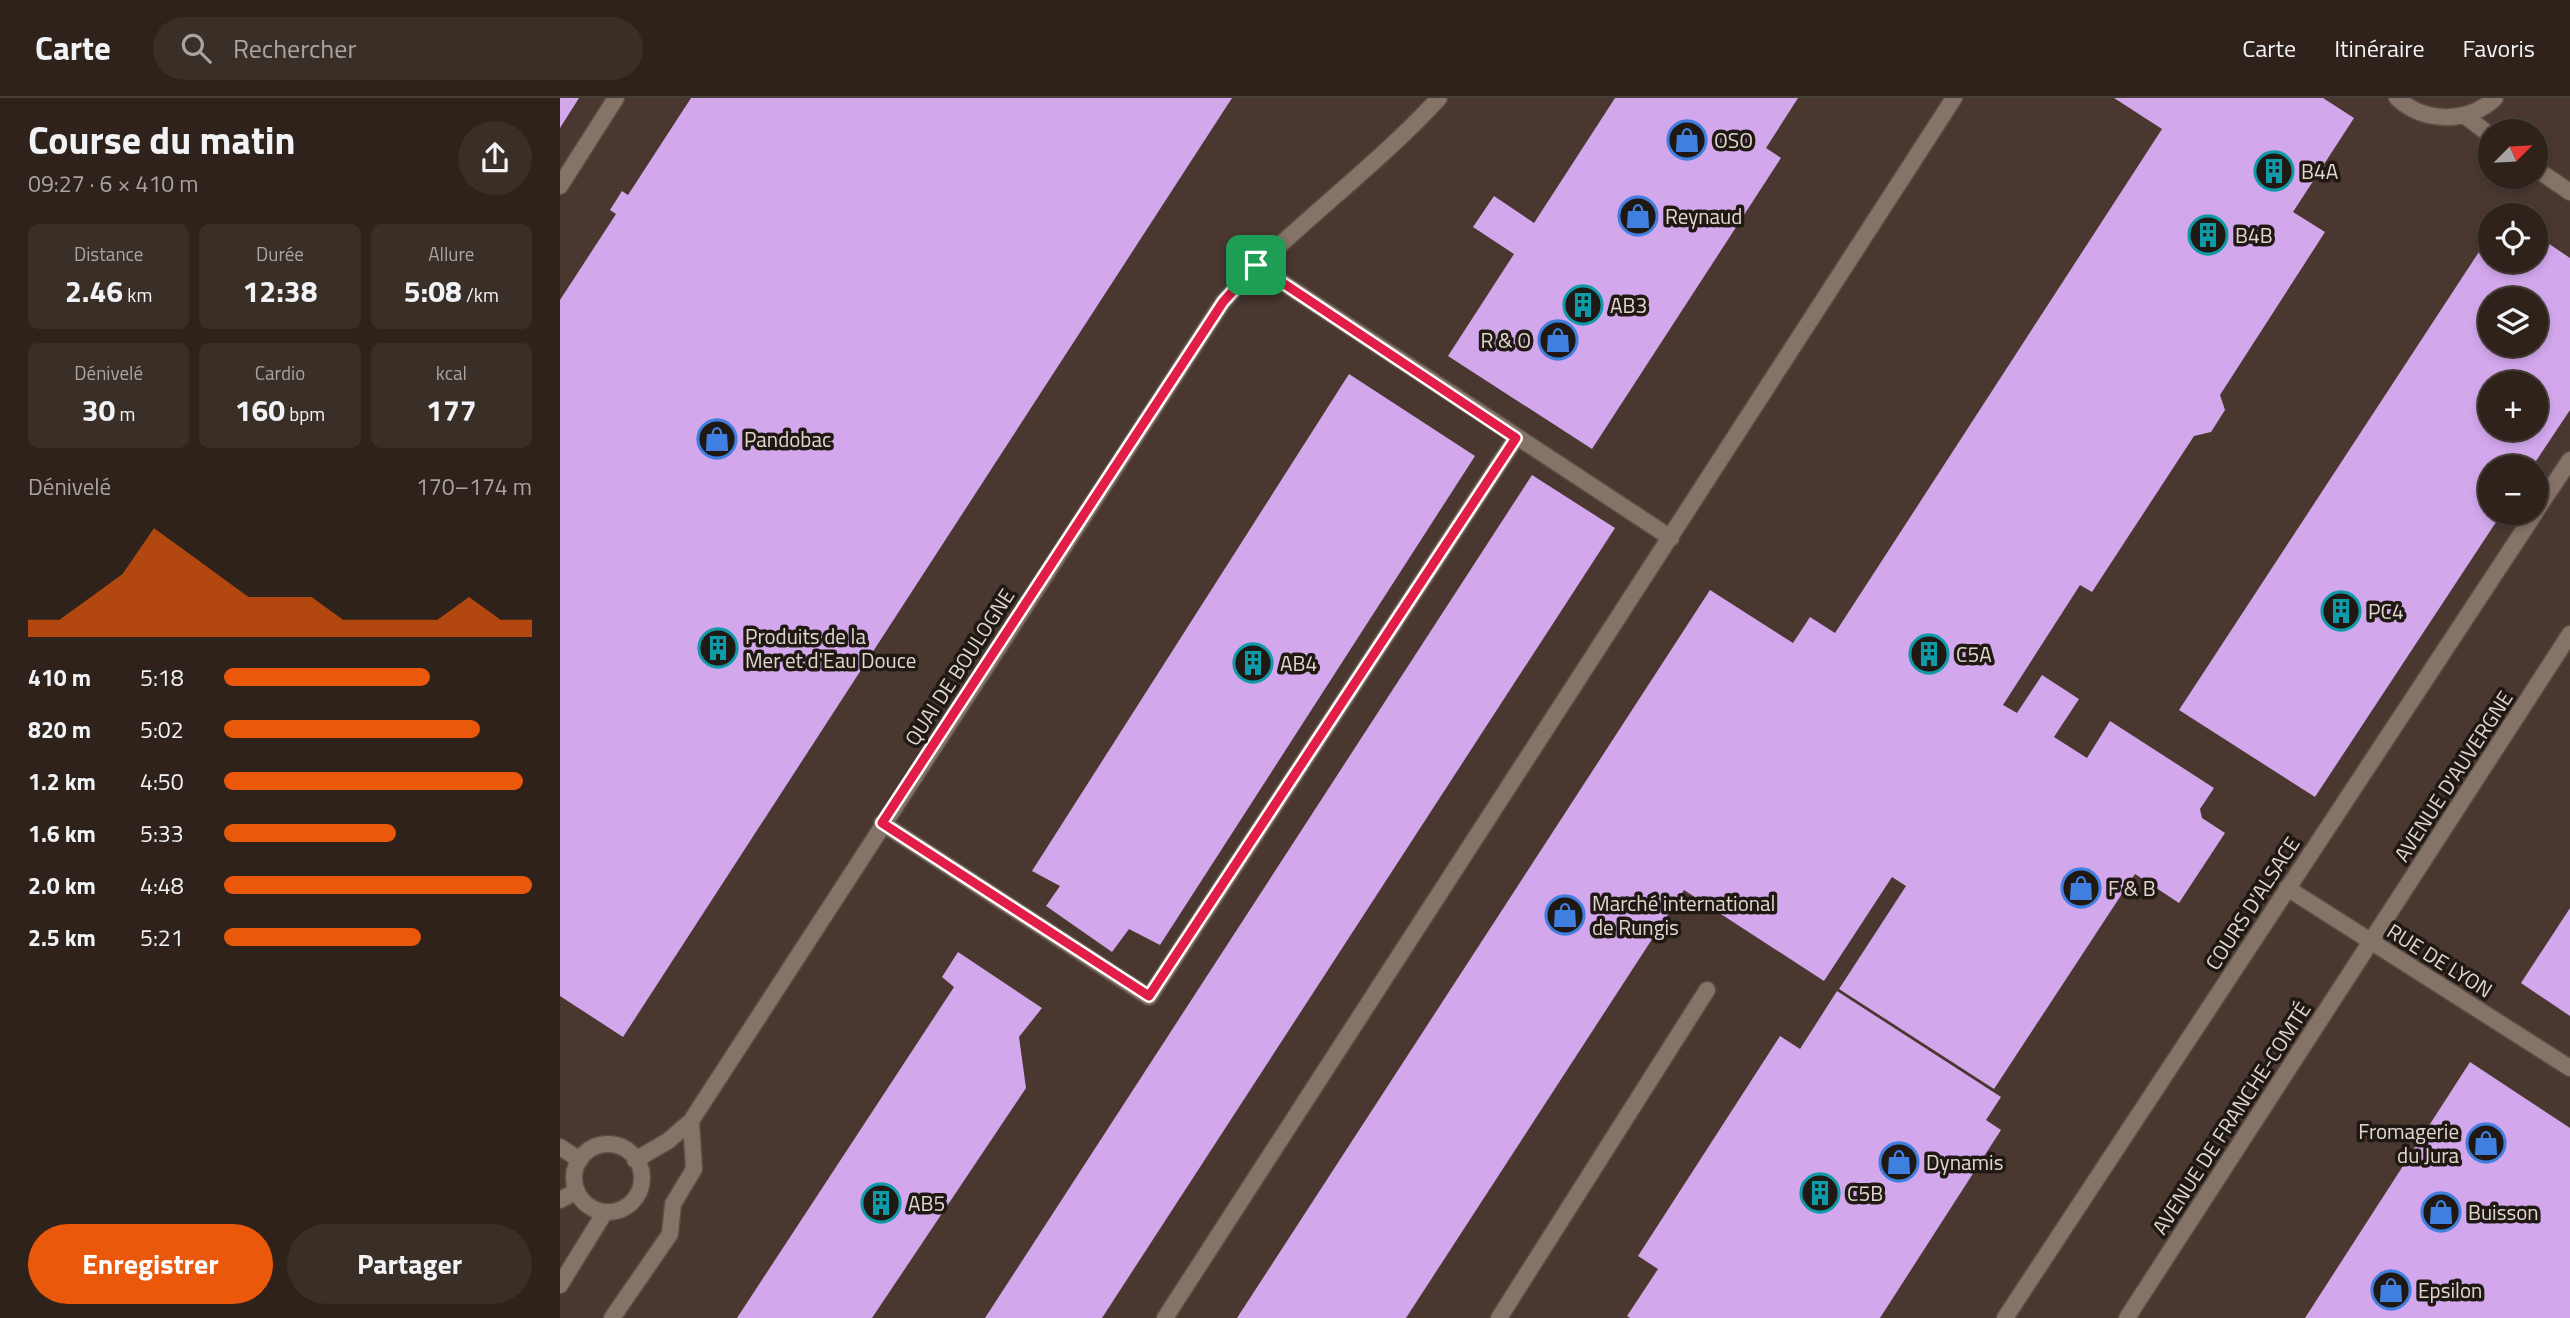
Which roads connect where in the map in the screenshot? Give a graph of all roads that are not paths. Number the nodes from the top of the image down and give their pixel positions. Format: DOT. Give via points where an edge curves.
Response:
graph roads {
  1 [pos="617,98"];
  2 [pos="1439,98"];
  3 [pos="1954,98"];
  4 [pos="2397,98"];
  5 [pos="2495,98"];
  6 [pos="2465,116"];
  7 [pos="2478,126"];
  8 [pos="2548,177"];
  9 [pos="560,186"];
  10 [pos="2570,192"];
  11 [pos="1256,265"];
  12 [pos="1516,438"];
  13 [pos="2570,460"];
  14 [pos="2548,493"];
  15 [pos="2526,525"];
  16 [pos="1671,538"];
  17 [pos="2570,635"];
  18 [pos="882,823"];
  19 [pos="2287,888"];
  20 [pos="2371,941"];
  21 [pos="1707,990"];
  22 [pos="2570,1068"];
  23 [pos="691,1121"];
  24 [pos="560,1147"];
  25 [pos="580,1160"];
  26 [pos="635,1160"];
  27 [pos="577,1191"];
  28 [pos="560,1200"];
  29 [pos="606,1212"];
  30 [pos="560,1285"];
  31 [pos="612,1318"];
  32 [pos="1165,1318"];
  33 [pos="1499,1318"];
  34 [pos="2005,1318"];
  35 [pos="2127,1318"];
  1 -- 9 [label="lane"];
  2 -- 11 [label="lane, QUAI DE BOULOGNE"];
  3 -- 16 [label="lane"];
  4 -- 6 [label="lane" via="2419,113"];
  5 -- 6 [label="lane"];
  6 -- 7 [label="lane"];
  8 -- 10 [label="lane"];
  11 -- 12 [label="lane"];
  11 -- 18 [label="lane, QUAI DE BOULOGNE" via="1223,302"];
  12 -- 16 [label="lane"];
  12 -- 18 [label="lane" via="1149,996"];
  13 -- 14 [label="lane, COURS D'ALSACE"];
  15 -- 19 [label="lane, COURS D'ALSACE"];
  16 -- 32 [label="lane"];
  17 -- 20 [label="lane, AVENUE D'AUVERGNE"];
  18 -- 23 [label="lane, QUAI DE BOULOGNE"];
  19 -- 20 [label="lane, RUE DE LYON"];
  19 -- 34 [label="lane, COURS D'ALSACE"];
  20 -- 22 [label="lane, RUE DE LYON"];
  20 -- 35 [label="lane, AVENUE DE FRANCHE-COMTÉ"];
  21 -- 33 [label="lane"];
  23 -- 26 [label="lane, QUAI DE BOULOGNE"];
  23 -- 31 [label="lane" via="694,1169 673,1204 670,1234"];
  24 -- 25 [label="lane"];
  25 -- 26 [label="lane" via="602,1144 625,1149"];
  25 -- 27 [label="lane" via="574,1174"];
  26 -- 29 [label="lane" via="641,1177 635,1198"];
  27 -- 28 [label="lane"];
  27 -- 29 [label="lane" via="586,1204"];
  29 -- 30 [label="lane"];
}
